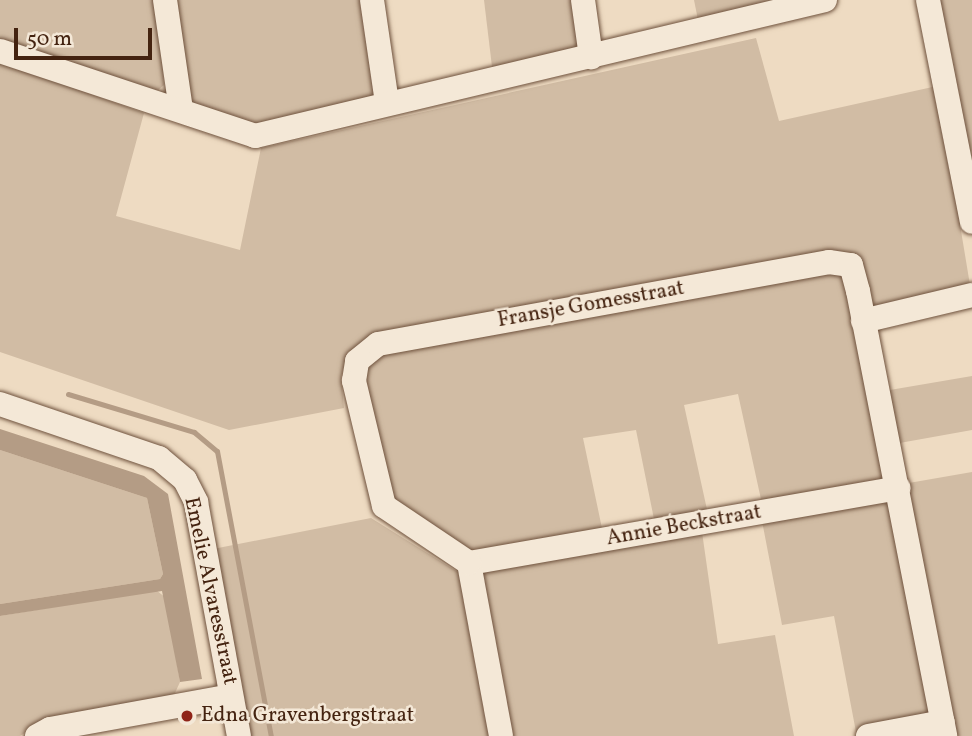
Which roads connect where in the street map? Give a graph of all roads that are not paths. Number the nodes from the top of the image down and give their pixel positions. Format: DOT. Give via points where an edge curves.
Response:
graph roads {
  1 [pos="164,0"];
  2 [pos="372,0"];
  3 [pos="583,0"];
  4 [pos="928,0"];
  5 [pos="810,2"];
  6 [pos="0,51"];
  7 [pos="591,57"];
  8 [pos="387,103"];
  9 [pos="181,110"];
  10 [pos="972,222"];
  11 [pos="972,295"];
  12 [pos="863,321"];
  13 [pos="0,404"];
  14 [pos="898,488"];
  15 [pos="469,563"];
  16 [pos="231,696"];
  17 [pos="944,729"];
  18 [pos="37,736"];
  19 [pos="239,736"];
  20 [pos="501,736"];
  21 [pos="868,736"];
  1 -- 9 [label="street"];
  2 -- 8 [label="street"];
  3 -- 7 [label="street"];
  4 -- 10 [label="street"];
  5 -- 7 [label="street"];
  6 -- 9 [label="street"];
  7 -- 8 [label="street"];
  8 -- 9 [label="street" via="255,136"];
  11 -- 12 [label="street"];
  12 -- 14 [label="street"];
  12 -- 15 [label="street, Fransje Gomesstraat" via="850,265 829,262 378,344 357,361 354,381 384,506"];
  13 -- 16 [label="street, Emelie Alvaresstraat" via="159,458 185,480 196,502"];
  14 -- 15 [label="street, Annie Beckstraat"];
  14 -- 17 [label="street"];
  15 -- 20 [label="street"];
  16 -- 18 [label="street" via="50,729"];
  16 -- 19 [label="street, Emelie Alvaresstraat"];
  17 -- 21 [label="street"];
}
